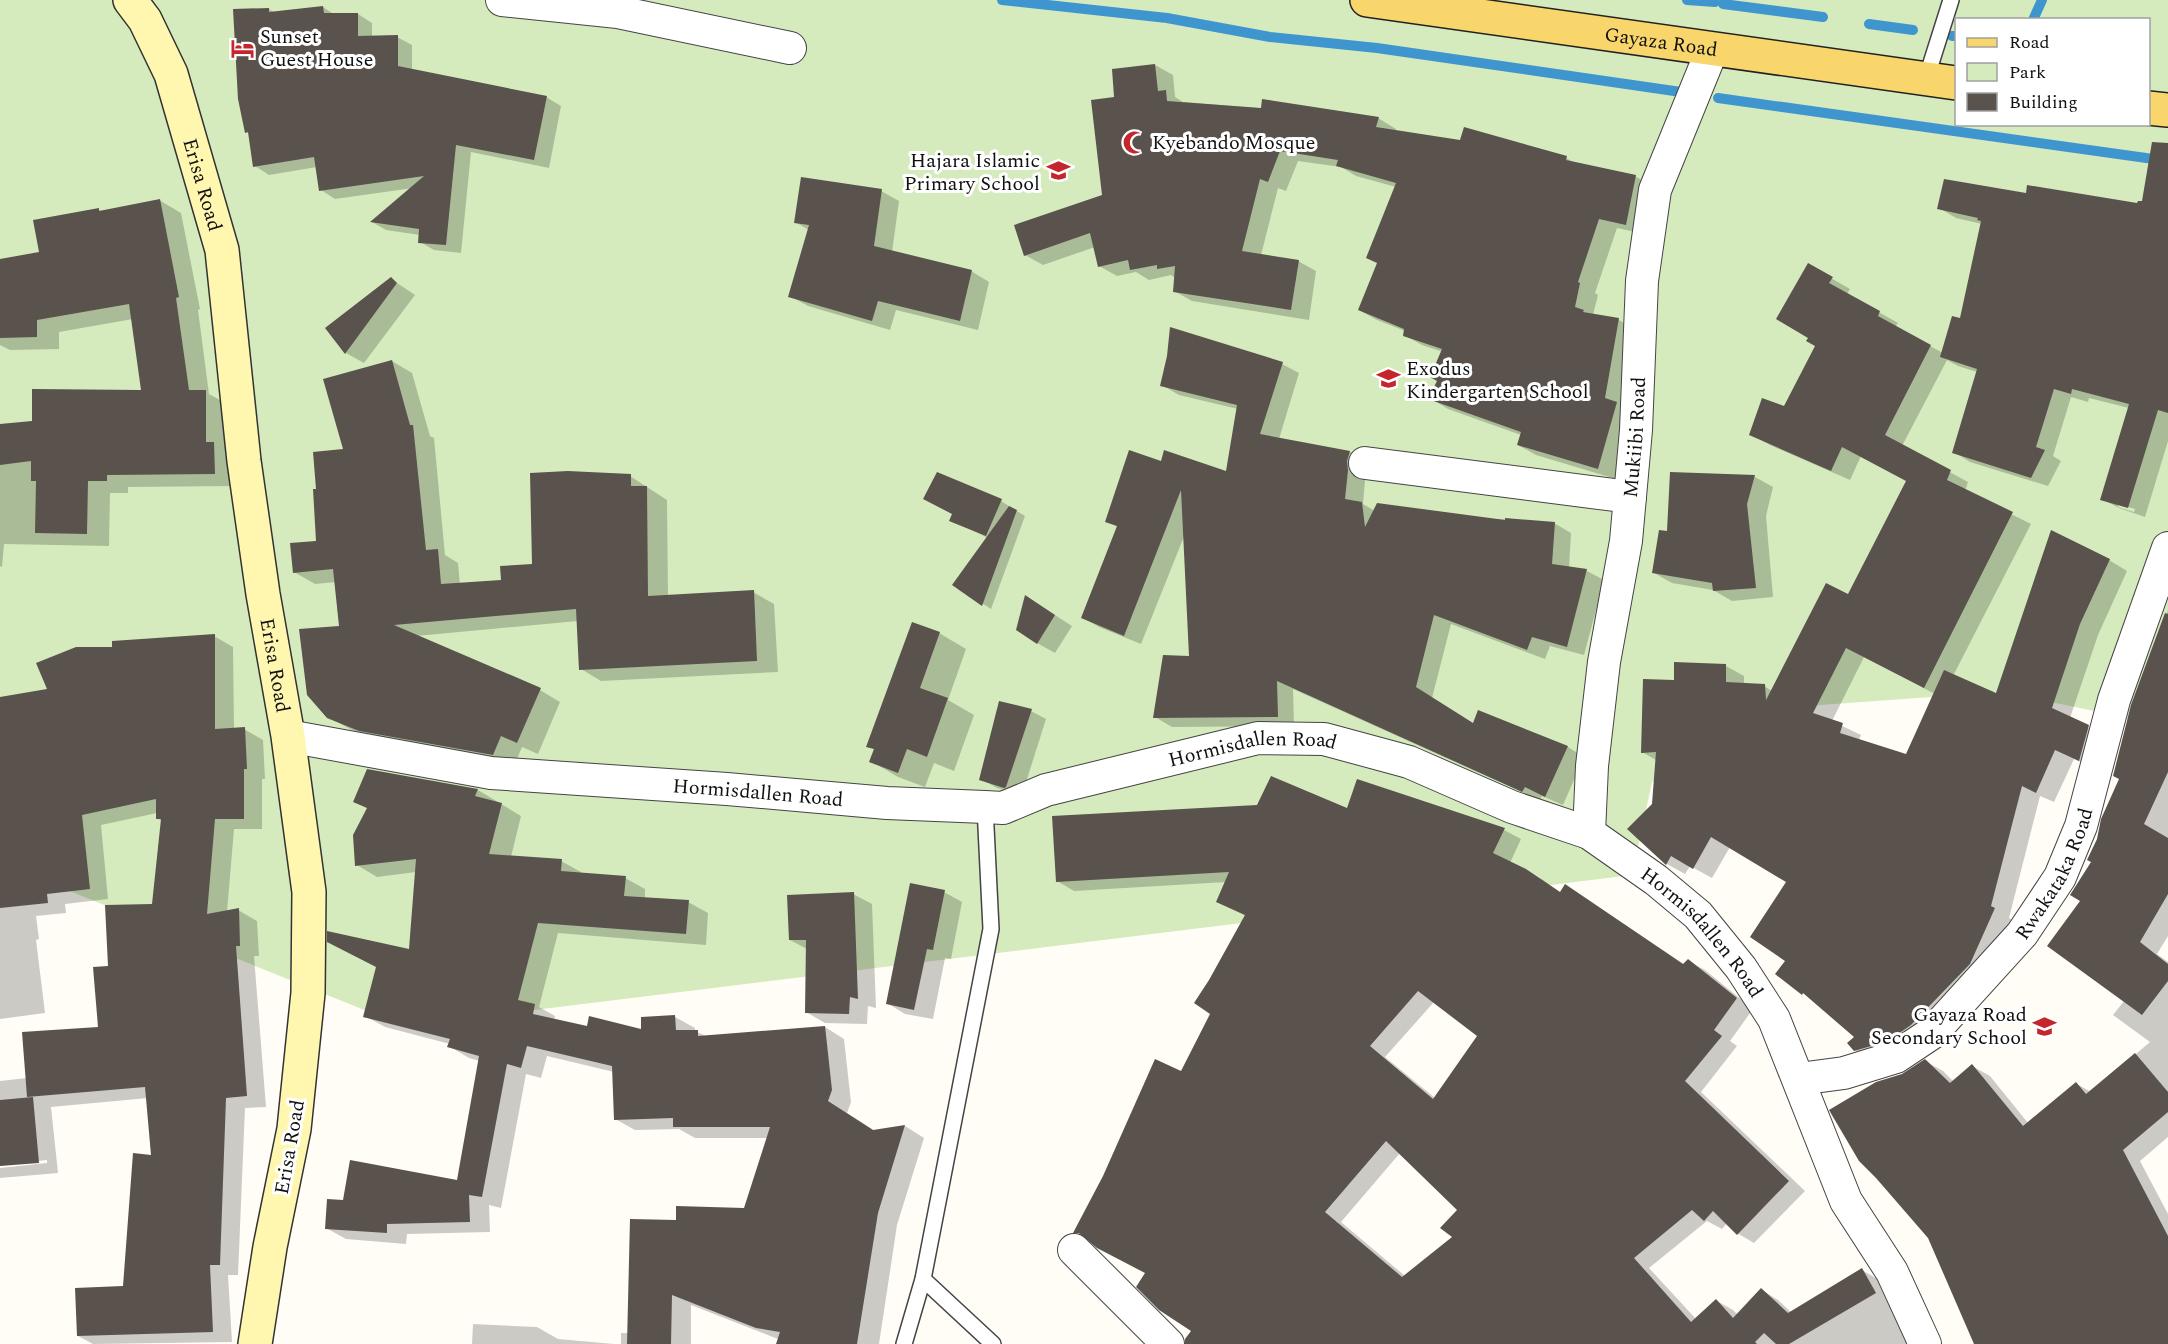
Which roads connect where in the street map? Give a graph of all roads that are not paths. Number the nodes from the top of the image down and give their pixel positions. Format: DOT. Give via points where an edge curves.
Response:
graph roads {
  1 [pos="130,0"];
  2 [pos="502,0"];
  3 [pos="1367,0"];
  4 [pos="1951,0"];
  5 [pos="790,48"];
  6 [pos="1712,50"];
  7 [pos="1941,81"];
  8 [pos="2150,108"];
  9 [pos="2168,110"];
  10 [pos="1365,463"];
  11 [pos="1630,497"];
  12 [pos="2168,548"];
  13 [pos="288,736"];
  14 [pos="985,807"];
  15 [pos="1589,833"];
  16 [pos="1799,1079"];
  17 [pos="1074,1250"];
  18 [pos="922,1279"];
  19 [pos="255,1344"];
  20 [pos="904,1344"];
  21 [pos="993,1344"];
  22 [pos="1168,1344"];
  23 [pos="1924,1344"];
  1 -- 13 [label="street, Erisa Road" via="145,20 171,74 222,250 246,472"];
  2 -- 5 [label="street" via="618,12"];
  3 -- 6 [label="main road, Gayaza Road" via="1518,17"];
  4 -- 7 [label="lane"];
  6 -- 7 [label="main road, Gayaza Road"];
  6 -- 11 [label="street, Mukiibi Road" via="1655,190 1642,281"];
  8 -- 9 [label="main road"];
  10 -- 11 [label="street"];
  11 -- 15 [label="street, Mukiibi Road" via="1594,743"];
  12 -- 16 [label="street, Rwakataka Road" via="2114,700 2081,826 2061,877 2022,934 1932,1033 1905,1051 1844,1073"];
  13 -- 14 [label="street, Hormisdallen Road" via="491,773"];
  13 -- 19 [label="street, Erisa Road" via="309,892 308,993 294,1129"];
  14 -- 15 [label="street, Hormisdallen Road" via="1003,808 1046,790 1258,738 1324,740 1409,762 1512,807"];
  14 -- 18 [label="lane" via="991,929"];
  15 -- 16 [label="street, Hormisdallen Road" via="1698,915 1741,968 1774,1019"];
  16 -- 23 [label="street, Hormisdallen Road" via="1846,1201 1892,1272"];
  17 -- 22 [label="street"];
  18 -- 20 [label="lane"];
  18 -- 21 [label="lane"];
}
